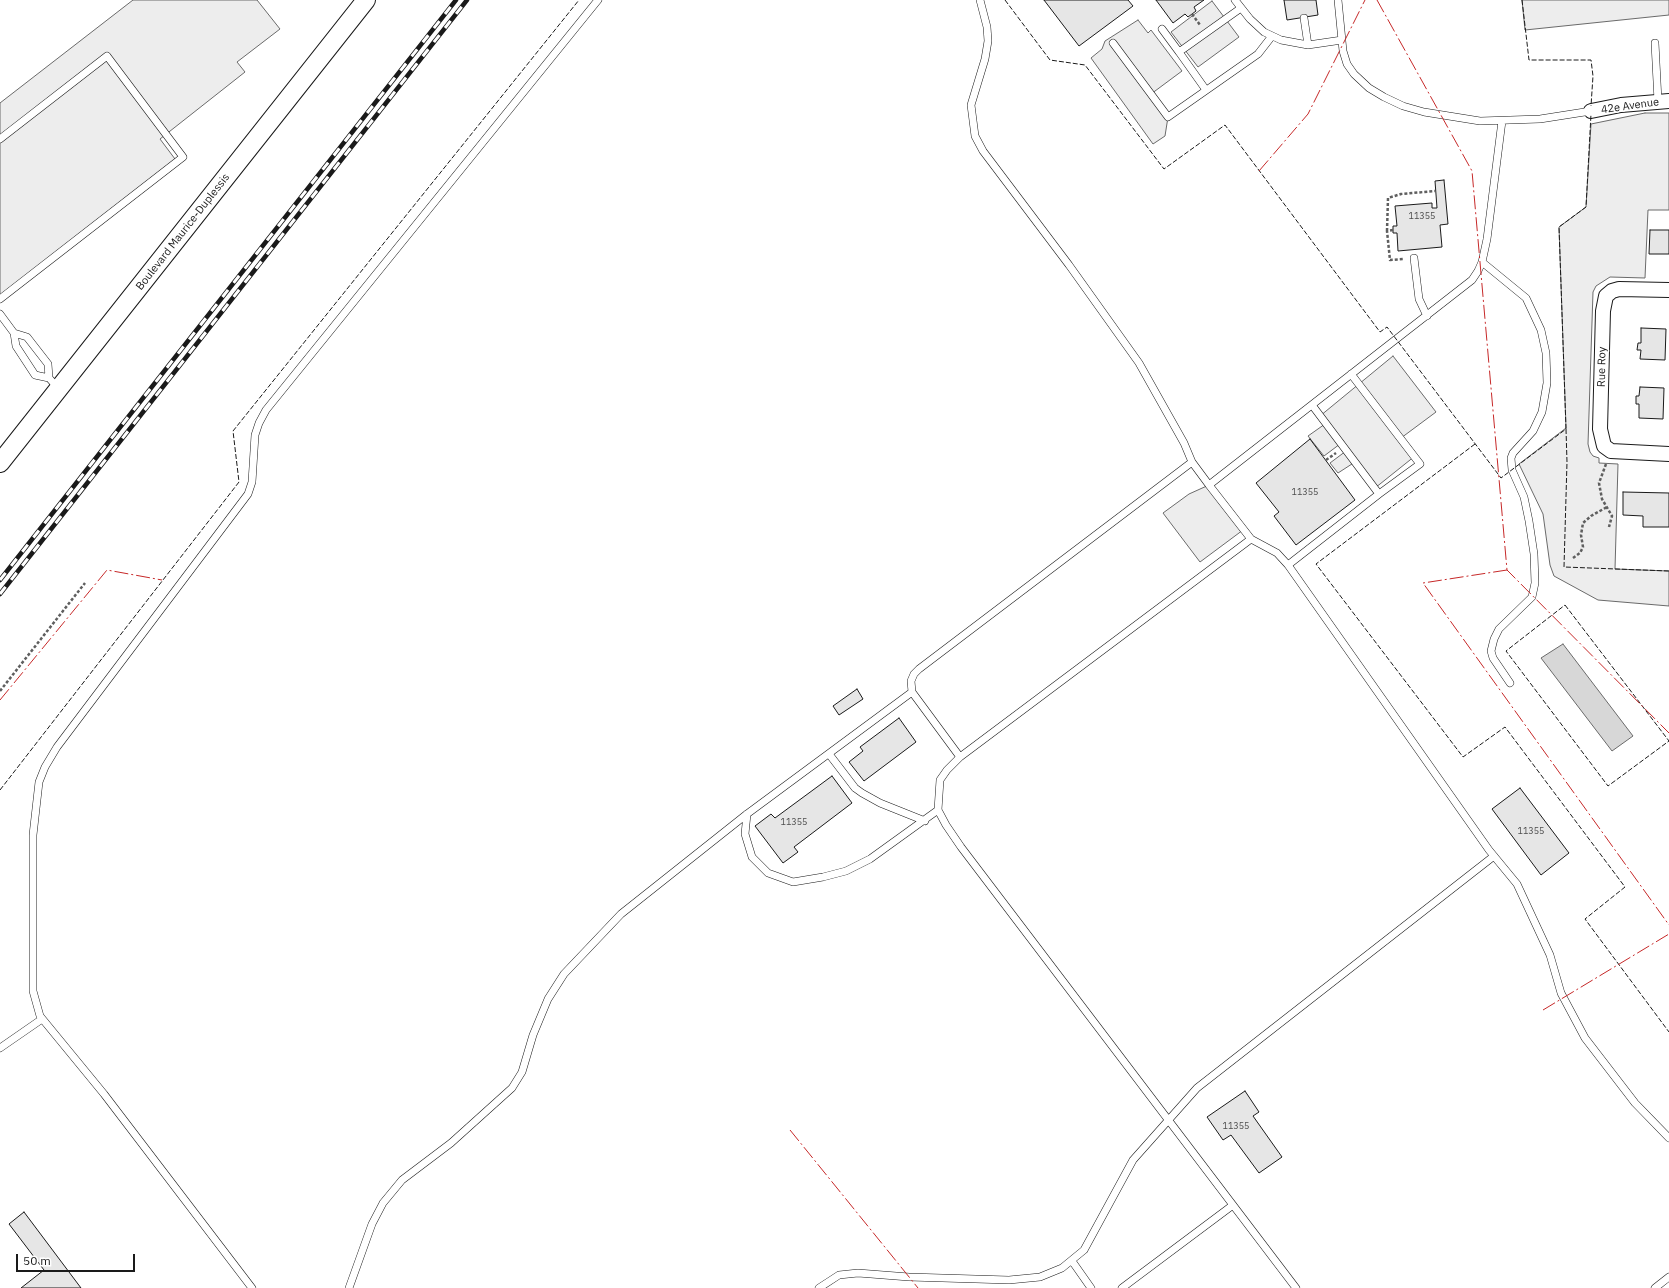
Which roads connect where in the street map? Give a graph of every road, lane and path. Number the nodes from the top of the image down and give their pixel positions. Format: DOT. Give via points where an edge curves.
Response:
graph roads {
  1 [pos="366,0"];
  2 [pos="598,0"];
  3 [pos="980,0"];
  4 [pos="1235,0"];
  5 [pos="1338,0"];
  6 [pos="1241,8"];
  7 [pos="1304,18"];
  8 [pos="1162,29"];
  9 [pos="1272,36"];
  10 [pos="1342,40"];
  11 [pos="1113,43"];
  12 [pos="1655,43"];
  13 [pos="1308,45"];
  14 [pos="1179,52"];
  15 [pos="1206,90"];
  16 [pos="1663,101"];
  17 [pos="1591,111"];
  18 [pos="1502,121"];
  19 [pos="0,140"];
  20 [pos="1435,191"];
  21 [pos="1393,230"];
  22 [pos="1387,231"];
  23 [pos="1414,258"];
  24 [pos="1390,260"];
  25 [pos="1482,262"];
  26 [pos="1669,290"];
  27 [pos="0,299"];
  28 [pos="0,314"];
  29 [pos="1427,316"];
  30 [pos="14,333"];
  31 [pos="1352,374"];
  32 [pos="54,384"];
  33 [pos="1312,405"];
  34 [pos="1338,452"];
  35 [pos="1669,454"];
  36 [pos="1326,460"];
  37 [pos="1192,462"];
  38 [pos="0,463"];
  39 [pos="1606,463"];
  40 [pos="1209,485"];
  41 [pos="1380,494"];
  42 [pos="1607,507"];
  43 [pos="1609,527"];
  44 [pos="1251,539"];
  45 [pos="1573,558"];
  46 [pos="1288,565"];
  47 [pos="85,583"];
  48 [pos="1510,683"];
  49 [pos="0,690"];
  50 [pos="912,692"];
  51 [pos="829,754"];
  52 [pos="960,757"];
  53 [pos="938,810"];
  54 [pos="747,814"];
  55 [pos="925,821"];
  56 [pos="1494,856"];
  57 [pos="42,1019"];
  58 [pos="0,1048"];
  59 [pos="1168,1120"];
  60 [pos="1669,1138"];
  61 [pos="1233,1205"];
  62 [pos="1072,1261"];
  63 [pos="1669,1277"];
  64 [pos="252,1288"];
  65 [pos="349,1288"];
  66 [pos="819,1288"];
  67 [pos="1091,1288"];
  68 [pos="1122,1288"];
  69 [pos="1296,1288"];
  70 [pos="1655,1288"];
  1 -- 32 [label="street, Boulevard Maurice-Duplessis"];
  2 -- 57 [label="lane" via="266,410 258,423 255,435 252,482 248,494 57,747 45,767 39,782 33,842 33,991"];
  3 -- 37 [label="lane" via="988,27 988,41 971,105 975,136 983,151 1139,363 1184,442"];
  4 -- 6 [label="lane"];
  5 -- 10 [label="lane"];
  6 -- 9 [label="lane" via="1264,32"];
  6 -- 14 [label="lane"];
  7 -- 13 [label="lane"];
  8 -- 14 [label="lane"];
  9 -- 13 [label="lane"];
  9 -- 15 [label="lane" via="1258,54"];
  10 -- 13 [label="lane"];
  10 -- 18 [label="lane" via="1347,64 1354,74 1384,97 1424,112 1480,121"];
  11 -- 15 [label="lane" via="1168,117"];
  12 -- 16 [label="lane"];
  14 -- 15 [label="lane"];
  16 -- 17 [label="street, 42e Avenue"];
  17 -- 18 [label="lane" via="1540,119"];
  18 -- 25 [label="lane"];
  19 -- 27 [label="lane" via="107,56 183,156"];
  20 -- 22 [label="path" via="1401,194 1388,198"];
  21 -- 22 [label="path"];
  22 -- 24 [label="path"];
  23 -- 29 [label="lane" via="1419,299"];
  25 -- 29 [label="lane" via="1472,280"];
  25 -- 48 [label="lane" via="1526,298 1541,330 1546,353 1547,383 1542,412 1533,431 1511,458 1512,470 1524,497 1528,515 1535,583 1532,597 1499,629 1494,639 1491,651 1493,658"];
  26 -- 35 [label="street, Rue Roy" via="1619,289 1606,296 1603,311 1600,428 1607,449 1616,452"];
  28 -- 30 [label="lane"];
  29 -- 31 [label="lane"];
  30 -- 32 [label="lane" via="16,346 35,375"];
  30 -- 32 [label="lane" via="27,336 48,364"];
  31 -- 33 [label="lane"];
  31 -- 41 [label="lane" via="1420,464"];
  32 -- 38 [label="street, Boulevard Maurice-Duplessis"];
  33 -- 40 [label="lane"];
  33 -- 41 [label="lane"];
  34 -- 36 [label="path"];
  37 -- 40 [label="lane"];
  37 -- 50 [label="lane" via="919,669 914,674"];
  39 -- 42 [label="path" via="1599,483 1602,499"];
  40 -- 44 [label="lane"];
  41 -- 46 [label="lane"];
  42 -- 43 [label="path" via="1612,516"];
  42 -- 45 [label="path" via="1583,523 1583,547"];
  44 -- 46 [label="lane" via="1277,553"];
  44 -- 52 [label="lane"];
  46 -- 56 [label="lane"];
  47 -- 49 [label="path"];
  50 -- 51 [label="lane"];
  50 -- 52 [label="lane"];
  51 -- 54 [label="lane"];
  51 -- 55 [label="lane" via="855,788 862,793"];
  52 -- 53 [label="lane" via="940,780"];
  53 -- 55 [label="lane"];
  53 -- 59 [label="lane" via="961,847"];
  54 -- 55 [label="lane" via="745,834 752,857 768,873 793,882 823,878 846,871 870,859"];
  54 -- 65 [label="lane" via="621,914 564,974 548,999 533,1035 522,1072 512,1088 451,1143 402,1180 383,1203 372,1224"];
  56 -- 59 [label="lane" via="1197,1088"];
  56 -- 60 [label="lane" via="1517,884 1550,955 1561,993 1585,1038 1635,1103"];
  57 -- 58 [label="lane"];
  57 -- 64 [label="lane" via="104,1094"];
  59 -- 61 [label="lane"];
  59 -- 62 [label="lane" via="1133,1160 1084,1250"];
  61 -- 68 [label="lane"];
  61 -- 69 [label="lane"];
  62 -- 66 [label="lane" via="1040,1277 1009,1280 858,1273 839,1276"];
  62 -- 67 [label="lane"];
  63 -- 70 [label="lane"];
}
